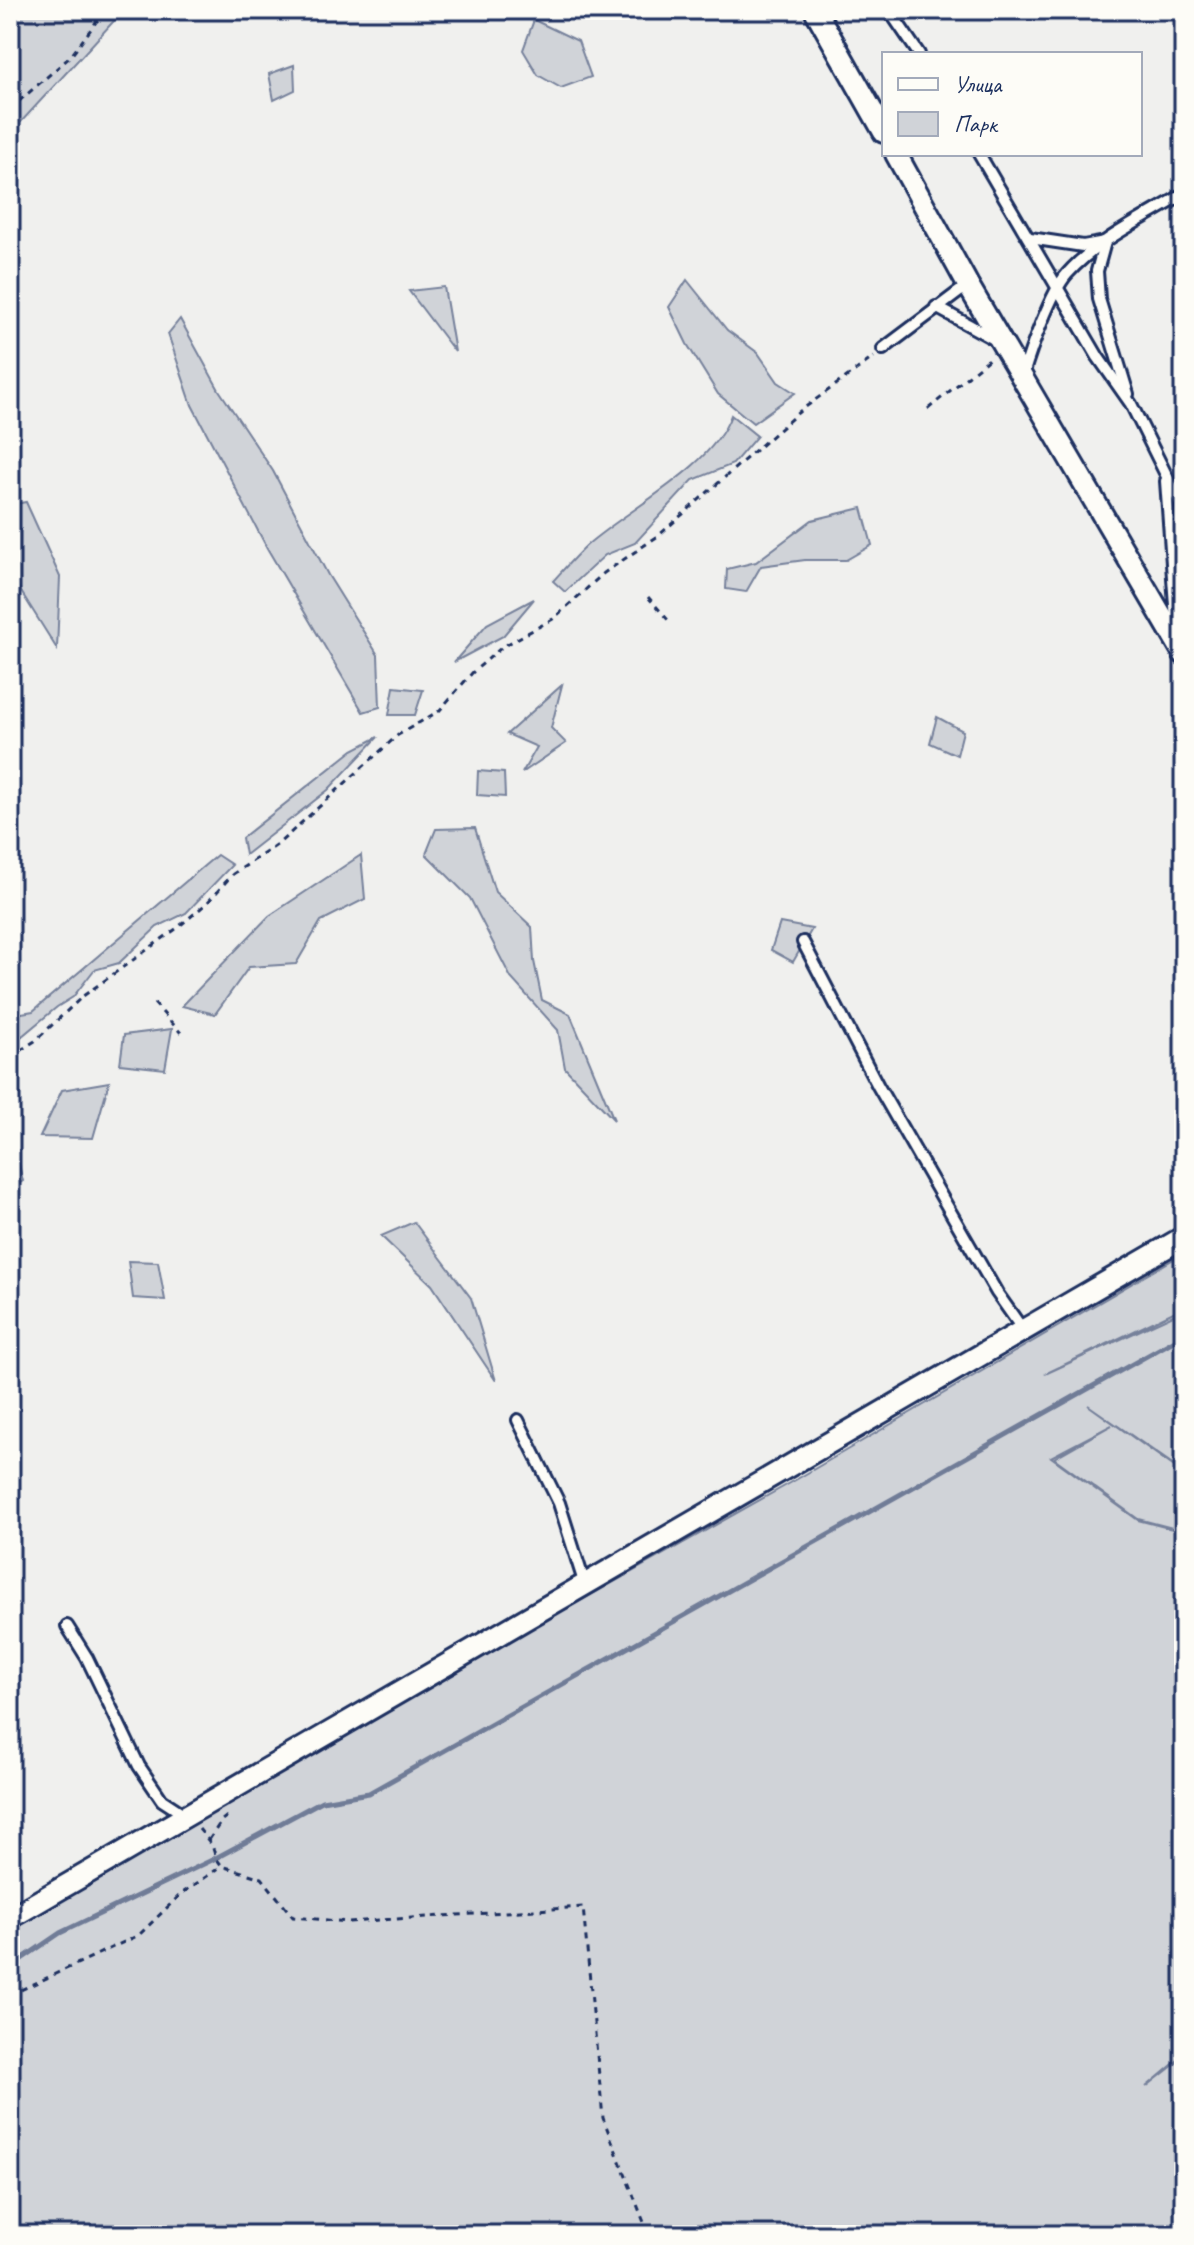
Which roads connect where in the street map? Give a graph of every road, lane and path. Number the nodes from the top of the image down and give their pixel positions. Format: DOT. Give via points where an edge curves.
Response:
graph roads {
  1 [pos="105,10"];
  2 [pos="815,10"];
  3 [pos="889,10"];
  4 [pos="918,52"];
  5 [pos="10,109"];
  6 [pos="882,128"];
  7 [pos="897,156"];
  8 [pos="980,156"];
  9 [pos="1184,194"];
  10 [pos="1030,238"];
  11 [pos="1105,242"];
  12 [pos="968,285"];
  13 [pos="1059,288"];
  14 [pos="936,307"];
  15 [pos="1005,345"];
  16 [pos="883,349"];
  17 [pos="1023,375"];
  18 [pos="1131,404"];
  19 [pos="928,409"];
  20 [pos="1165,476"];
  21 [pos="1184,511"];
  22 [pos="648,597"];
  23 [pos="668,620"];
  24 [pos="1181,648"];
  25 [pos="803,942"];
  26 [pos="154,1003"];
  27 [pos="181,1033"];
  28 [pos="10,1057"];
  29 [pos="1184,1237"];
  30 [pos="1023,1330"];
  31 [pos="518,1420"];
  32 [pos="585,1587"];
  33 [pos="67,1626"];
  34 [pos="185,1815"];
  35 [pos="212,1845"];
  36 [pos="222,1866"];
  37 [pos="10,1918"];
  38 [pos="10,1995"];
  39 [pos="649,2235"];
  1 -- 5 [label="path" via="71,56"];
  2 -- 6 [label="street"];
  3 -- 4 [label="lane"];
  7 -- 12 [label="street"];
  8 -- 10 [label="lane"];
  9 -- 11 [label="lane"];
  10 -- 11 [label="lane" via="1083,246"];
  10 -- 13 [label="lane"];
  11 -- 13 [label="lane" via="1066,275"];
  11 -- 18 [label="lane" via="1097,271 1099,299"];
  12 -- 14 [label="lane"];
  12 -- 15 [label="street"];
  13 -- 17 [label="lane"];
  13 -- 18 [label="lane"];
  14 -- 15 [label="lane"];
  14 -- 16 [label="lane"];
  15 -- 17 [label="street"];
  15 -- 19 [label="path"];
  16 -- 28 [label="path" via="800,411 682,516 604,573 553,619 502,647 439,711 398,735 176,929"];
  17 -- 24 [label="street"];
  18 -- 20 [label="lane"];
  20 -- 21 [label="lane"];
  20 -- 24 [label="lane"];
  22 -- 23 [label="path"];
  25 -- 30 [label="lane" via="878,1086"];
  26 -- 27 [label="path"];
  29 -- 30 [label="street"];
  30 -- 32 [label="street"];
  31 -- 32 [label="lane" via="559,1503"];
  32 -- 34 [label="street"];
  33 -- 34 [label="lane" via="139,1766 162,1800"];
  34 -- 37 [label="street"];
  35 -- 36 [label="path"];
  36 -- 38 [label="path" via="181,1894 139,1935"];
  36 -- 39 [label="path" via="262,1878 293,1917 349,1922 583,1907 603,2118"];
}
